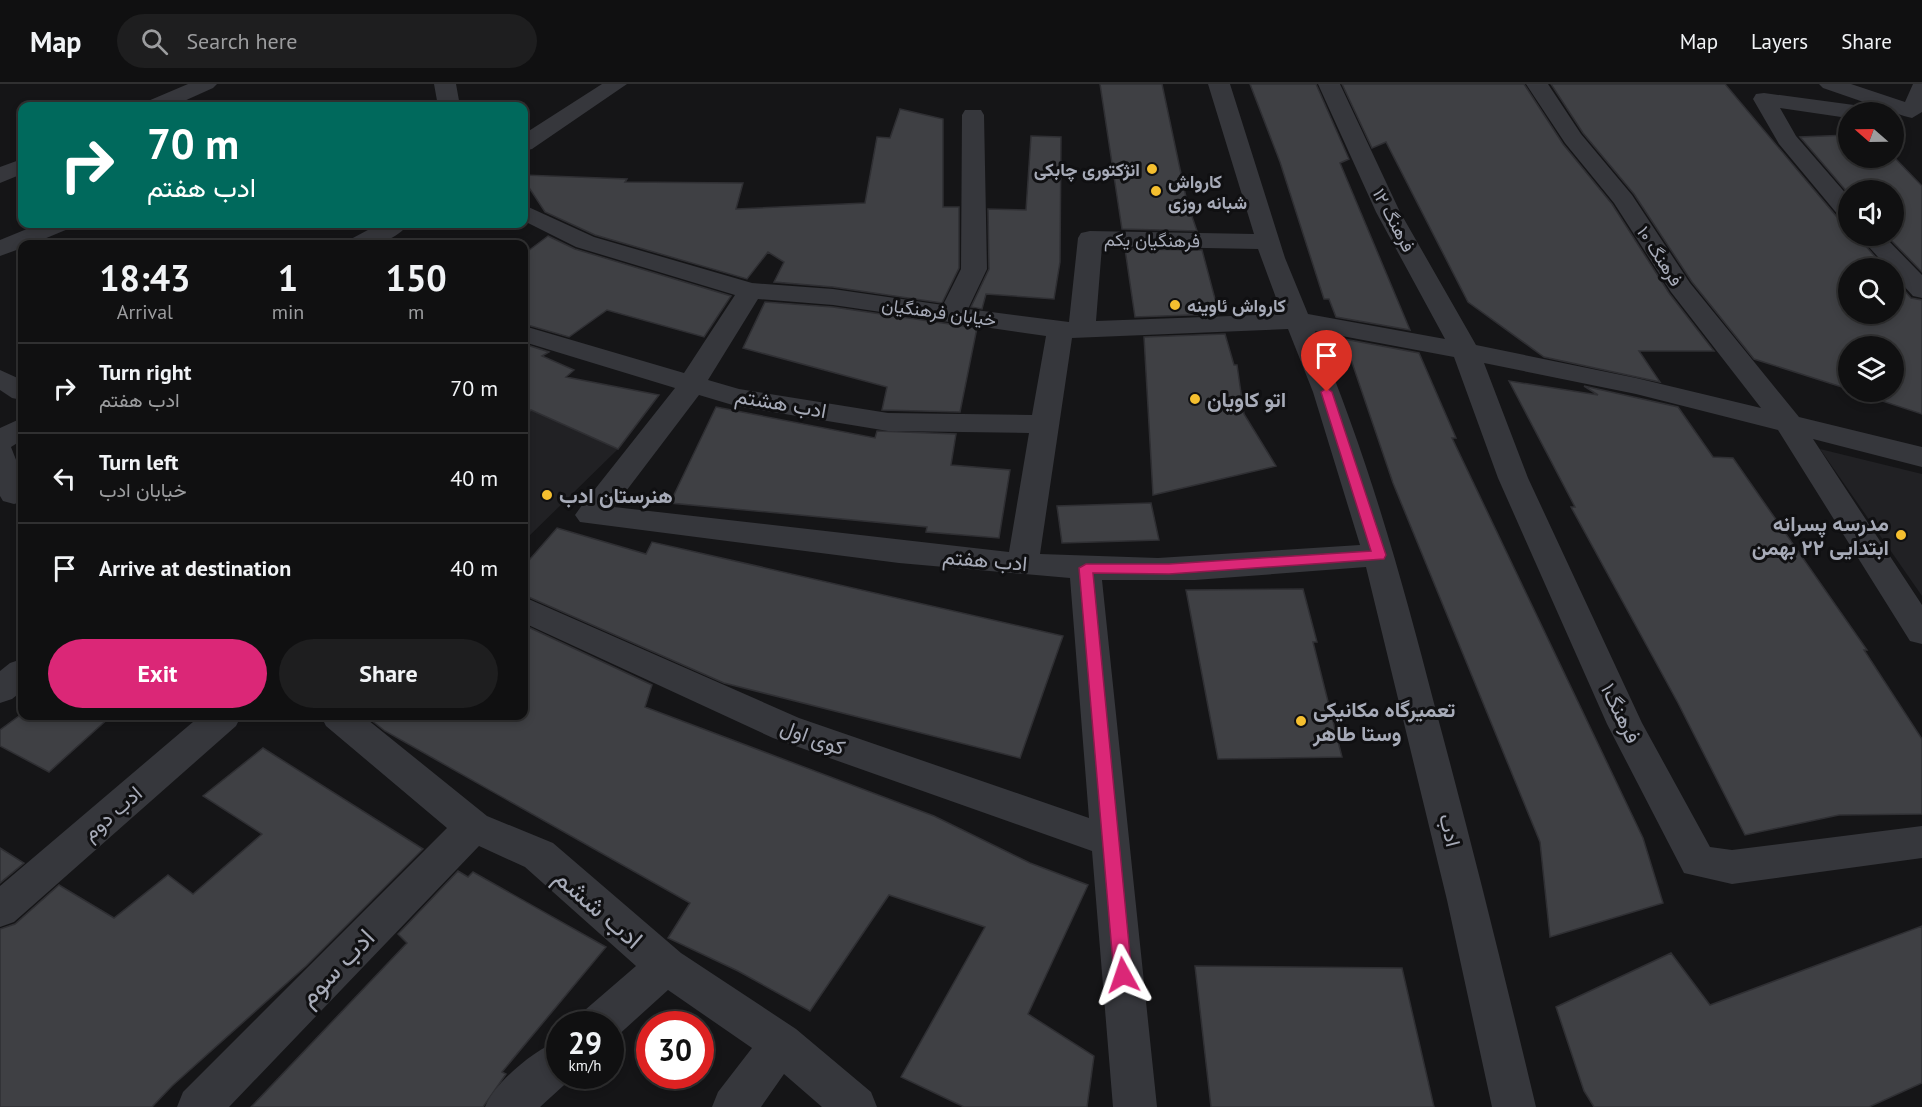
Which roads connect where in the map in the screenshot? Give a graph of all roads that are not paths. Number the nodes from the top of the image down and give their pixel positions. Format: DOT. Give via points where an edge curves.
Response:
graph roads {
  1 [pos="206,84"];
  2 [pos="444,84"];
  3 [pos="616,84"];
  4 [pos="1219,84"];
  5 [pos="1329,84"];
  6 [pos="1537,84"];
  7 [pos="1830,84"];
  8 [pos="1922,87"];
  9 [pos="1758,92"];
  10 [pos="165,102"];
  11 [pos="448,102"];
  12 [pos="1838,109"];
  13 [pos="1909,113"];
  14 [pos="973,116"];
  15 [pos="528,141"];
  16 [pos="18,168"];
  17 [pos="0,176"];
  18 [pos="1838,199"];
  19 [pos="528,214"];
  20 [pos="50,228"];
  21 [pos="389,228"];
  22 [pos="21,240"];
  23 [pos="367,240"];
  24 [pos="18,241"];
  25 [pos="1269,242"];
  26 [pos="1880,246"];
  27 [pos="0,249"];
  28 [pos="1922,290"];
  29 [pos="750,291"];
  30 [pos="952,314"];
  31 [pos="1299,321"];
  32 [pos="1071,330"];
  33 [pos="528,335"];
  34 [pos="1466,352"];
  35 [pos="0,378"];
  36 [pos="692,382"];
  37 [pos="18,389"];
  38 [pos="1046,424"];
  39 [pos="1789,424"];
  40 [pos="18,430"];
  41 [pos="0,441"];
  42 [pos="0,453"];
  43 [pos="1922,457"];
  44 [pos="12,500"];
  45 [pos="1379,555"];
  46 [pos="1023,563"];
  47 [pos="1086,568"];
  48 [pos="528,611"];
  49 [pos="1922,632"];
  50 [pos="18,675"];
  51 [pos="0,690"];
  52 [pos="218,720"];
  53 [pos="344,720"];
  54 [pos="473,827"];
  55 [pos="1922,842"];
  56 [pos="1111,843"];
  57 [pos="0,910"];
  58 [pos="666,966"];
  59 [pos="615,1011"];
  60 [pos="781,1043"];
  61 [pos="546,1072"];
  62 [pos="199,1107"];
  63 [pos="507,1107"];
  64 [pos="734,1107"];
  65 [pos="855,1107"];
  66 [pos="1135,1107"];
  67 [pos="1514,1107"];
  1 -- 10 [label="street"];
  2 -- 11 [label="street"];
  3 -- 15 [label="street"];
  4 -- 25 [label="street, ادب"];
  5 -- 34 [label="street, فرهنگ ۱۲" via="1388,212"];
  6 -- 39 [label="street, فرهنگ ۱۰" via="1573,138 1624,200 1680,287"];
  7 -- 13 [label="street"];
  8 -- 13 [label="street"];
  9 -- 12 [label="street"];
  9 -- 18 [label="street" via="1787,139"];
  14 -- 30 [label="street" via="974,269"];
  16 -- 17 [label="street"];
  19 -- 29 [label="street, خیابان فرهنگیان" via="585,242"];
  20 -- 22 [label="street"];
  21 -- 23 [label="street"];
  24 -- 27 [label="street"];
  25 -- 31 [label="street, ادب"];
  25 -- 32 [label="street, فرهنگیان یکم" via="1090,238"];
  26 -- 28 [label="street"];
  29 -- 30 [label="street, خیابان فرهنگیان" via="833,297"];
  29 -- 36 [label="street"];
  30 -- 32 [label="street, خیابان فرهنگیان"];
  31 -- 32 [label="street, خیابان فرهنگیان"];
  31 -- 34 [label="street, خیابان فرهنگیان"];
  31 -- 45 [label="street, ادب" via="1327,392"];
  32 -- 38 [label="street"];
  33 -- 36 [label="street, ادب هشتم"];
  34 -- 39 [label="street, خیابان فرهنگیان" via="1636,386"];
  34 -- 55 [label="street, فرهنگ۱" via="1513,478 1625,724 1698,861 1732,867"];
  35 -- 37 [label="street"];
  36 -- 38 [label="street, ادب هشتم" via="736,397 888,422"];
  36 -- 46 [label="street, ادب هفتم" via="591,515"];
  38 -- 46 [label="street"];
  39 -- 43 [label="street, خیابان فرهنگیان"];
  39 -- 49 [label="street, فرهنگ ۱۰"];
  40 -- 41 [label="street"];
  42 -- 44 [label="street"];
  45 -- 47 [label="street, ادب هفتم" via="1169,569"];
  45 -- 67 [label="street, ادب" via="1467,900"];
  46 -- 47 [label="street, ادب هفتم"];
  47 -- 56 [label="street"];
  48 -- 56 [label="street, کوی اول" via="786,728"];
  50 -- 51 [label="street"];
  52 -- 57 [label="street, ادب دوم"];
  53 -- 54 [label="street, ادب ششم"];
  54 -- 58 [label="street, ادب ششم" via="539,855"];
  54 -- 62 [label="street, ادب سوم"];
  56 -- 66 [label="street"];
  58 -- 59 [label="street"];
  58 -- 60 [label="street, ادب ششم"];
  60 -- 64 [label="street"];
  60 -- 65 [label="street, ادب ششم"];
  61 -- 63 [label="street"];
}
